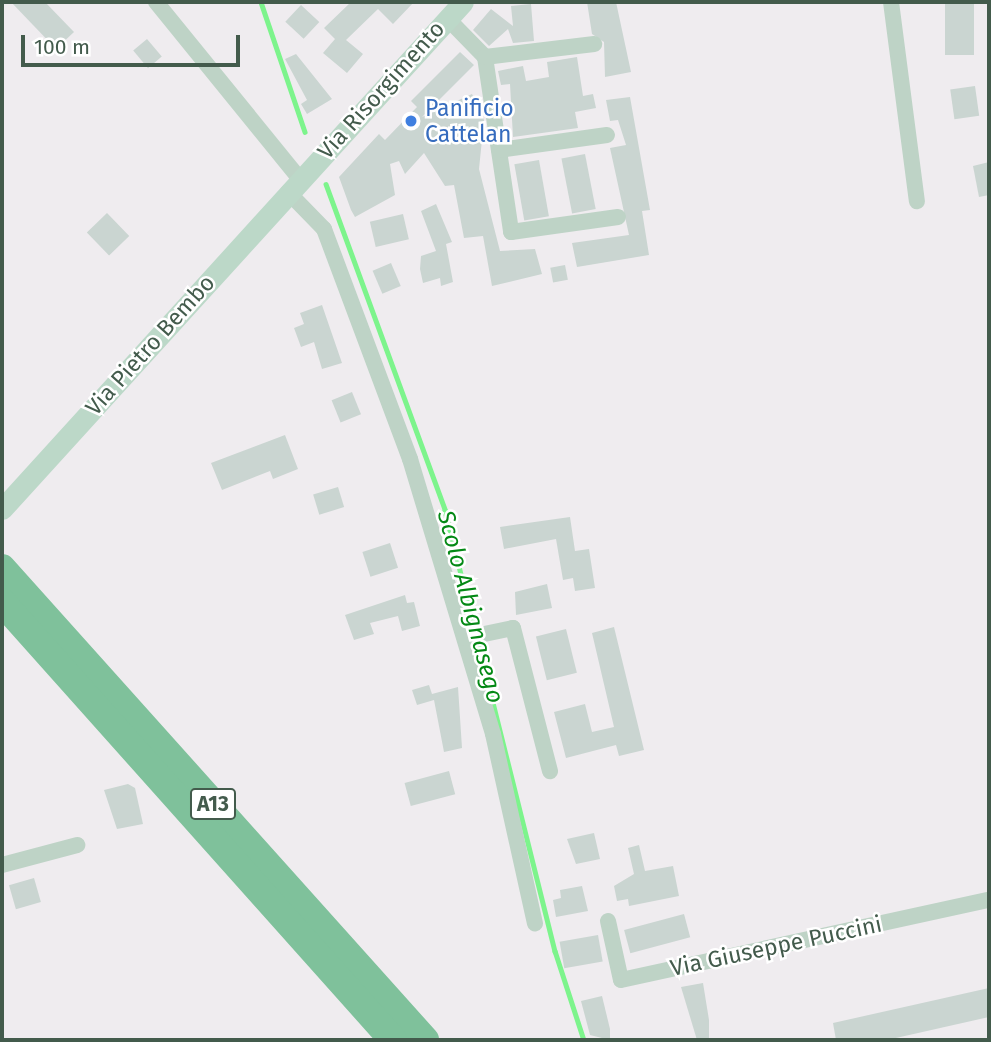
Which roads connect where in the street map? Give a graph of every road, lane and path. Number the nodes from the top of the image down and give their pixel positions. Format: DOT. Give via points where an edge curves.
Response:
graph roads {
  1 [pos="156,2"];
  2 [pos="891,2"];
  3 [pos="455,7"];
  4 [pos="594,44"];
  5 [pos="485,57"];
  6 [pos="607,135"];
  7 [pos="499,150"];
  8 [pos="294,186"];
  9 [pos="918,201"];
  10 [pos="618,217"];
  11 [pos="7,504"];
  12 [pos="2,568"];
  13 [pos="2,603"];
  14 [pos="475,635"];
  15 [pos="550,771"];
  16 [pos="77,845"];
  17 [pos="2,865"];
  18 [pos="989,900"];
  19 [pos="608,921"];
  20 [pos="535,923"];
  21 [pos="393,1040"];
  22 [pos="425,1040"];
  1 -- 8 [label="street"];
  2 -- 9 [label="street"];
  3 -- 5 [label="street"];
  3 -- 8 [label="main road, Via Risorgimento"];
  4 -- 5 [label="street"];
  5 -- 7 [label="street"];
  6 -- 7 [label="street"];
  7 -- 10 [label="street" via="511,232"];
  8 -- 11 [label="main road, Via Pietro Bembo"];
  8 -- 14 [label="street" via="324,229"];
  12 -- 22 [label="highway, A13"];
  13 -- 21 [label="highway, A13"];
  14 -- 15 [label="street" via="513,628"];
  14 -- 20 [label="street"];
  16 -- 17 [label="street"];
  18 -- 19 [label="street, Via Giuseppe Puccini" via="621,979"];
}
